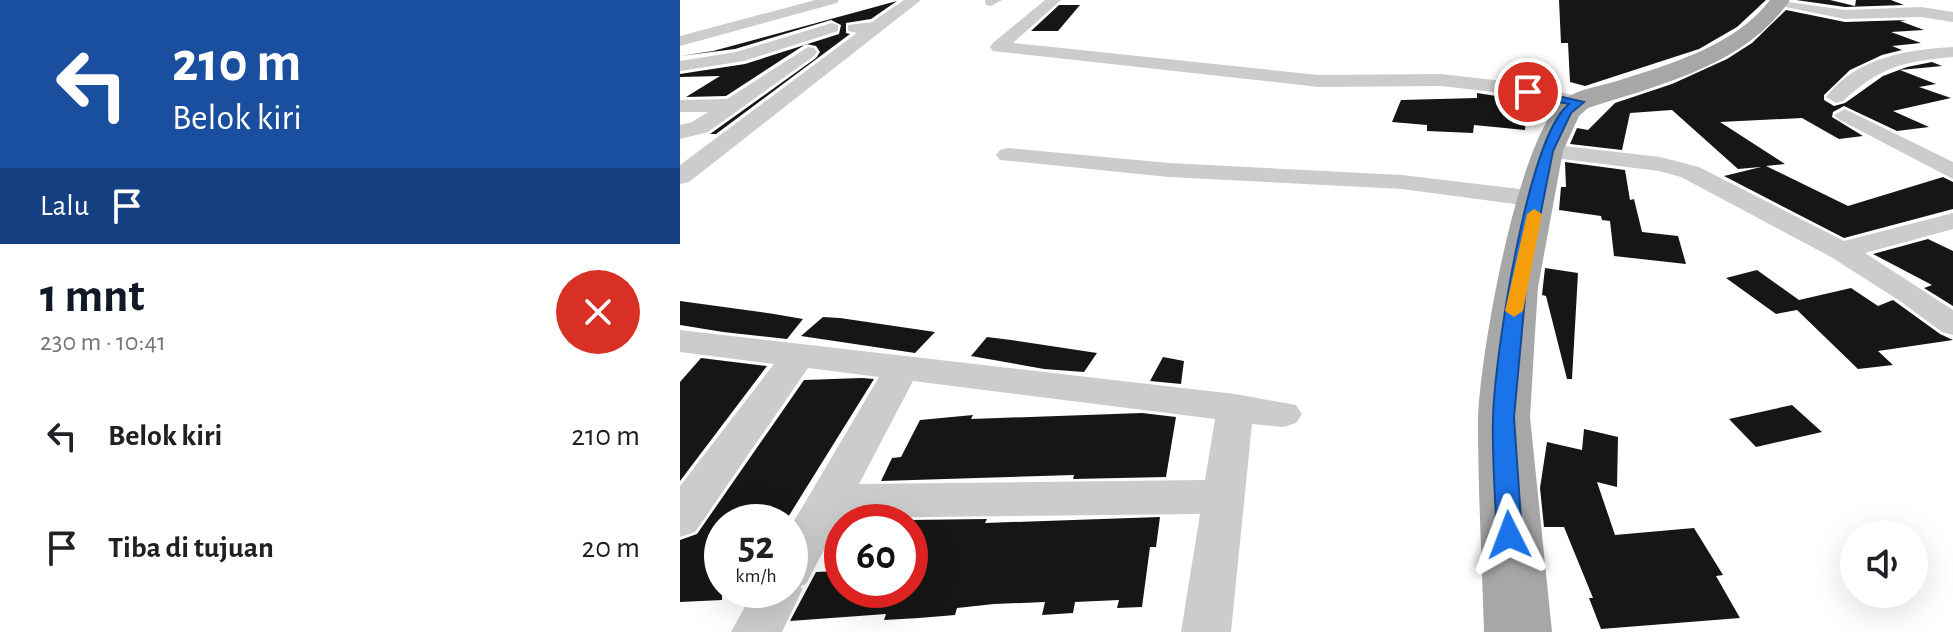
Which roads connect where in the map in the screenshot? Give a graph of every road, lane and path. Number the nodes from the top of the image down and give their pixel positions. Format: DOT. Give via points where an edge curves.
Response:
graph roads {
  1 [pos="832,0"];
  2 [pos="914,0"];
  3 [pos="1054,0"];
  4 [pos="1906,0"];
  5 [pos="1780,1"];
  6 [pos="1936,11"];
  7 [pos="1865,16"];
  8 [pos="1953,17"];
  9 [pos="876,26"];
  10 [pos="791,28"];
  11 [pos="838,28"];
  12 [pos="1065,35"];
  13 [pos="680,41"];
  14 [pos="1047,42"];
  15 [pos="738,57"];
  16 [pos="800,58"];
  17 [pos="680,66"];
  18 [pos="765,81"];
  19 [pos="680,82"];
  20 [pos="708,82"];
  21 [pos="737,82"];
  22 [pos="1578,102"];
  23 [pos="731,105"];
  24 [pos="680,106"];
  25 [pos="680,132"];
  26 [pos="1547,151"];
  27 [pos="1008,155"];
  28 [pos="1953,172"];
  29 [pos="680,177"];
  30 [pos="1537,199"];
  31 [pos="1953,221"];
  32 [pos="1841,251"];
  33 [pos="1953,325"];
  34 [pos="687,350"];
  35 [pos="799,355"];
  36 [pos="902,368"];
  37 [pos="1235,407"];
  38 [pos="1283,414"];
  39 [pos="1224,497"];
  40 [pos="828,501"];
  41 [pos="680,519"];
  42 [pos="808,537"];
  43 [pos="769,608"];
  44 [pos="756,632"];
  45 [pos="1197,632"];
  46 [pos="1518,632"];
  1 -- 13 [label="street"];
  2 -- 9 [label="street"];
  3 -- 14 [label="street" via="999,47"];
  4 -- 6 [label="street"];
  5 -- 7 [label="street"];
  5 -- 22 [label="main road" via="1755,29 1691,64"];
  6 -- 7 [label="street"];
  6 -- 8 [label="street"];
  7 -- 28 [label="street" via="1953,52 1890,59 1853,81 1840,106"];
  9 -- 11 [label="street"];
  9 -- 29 [label="street"];
  10 -- 11 [label="street"];
  11 -- 15 [label="street"];
  11 -- 16 [label="street"];
  12 -- 14 [label="street"];
  14 -- 22 [label="street" via="1319,81 1441,80"];
  15 -- 16 [label="street"];
  15 -- 17 [label="street"];
  16 -- 18 [label="street"];
  18 -- 21 [label="street"];
  18 -- 23 [label="street"];
  19 -- 20 [label="street"];
  22 -- 26 [label="main road" via="1566,112"];
  23 -- 24 [label="street"];
  23 -- 25 [label="street" via="700,127"];
  26 -- 30 [label="main road"];
  26 -- 32 [label="street" via="1690,172"];
  27 -- 30 [label="street" via="1402,182"];
  30 -- 46 [label="main road" via="1517,287 1504,417"];
  31 -- 32 [label="street"];
  32 -- 33 [label="street"];
  34 -- 35 [label="street"];
  35 -- 36 [label="street"];
  35 -- 41 [label="street"];
  36 -- 37 [label="street"];
  36 -- 40 [label="street"];
  37 -- 38 [label="street"];
  37 -- 39 [label="street"];
  39 -- 40 [label="street"];
  39 -- 45 [label="street"];
  40 -- 42 [label="street"];
  43 -- 44 [label="street"];
}
